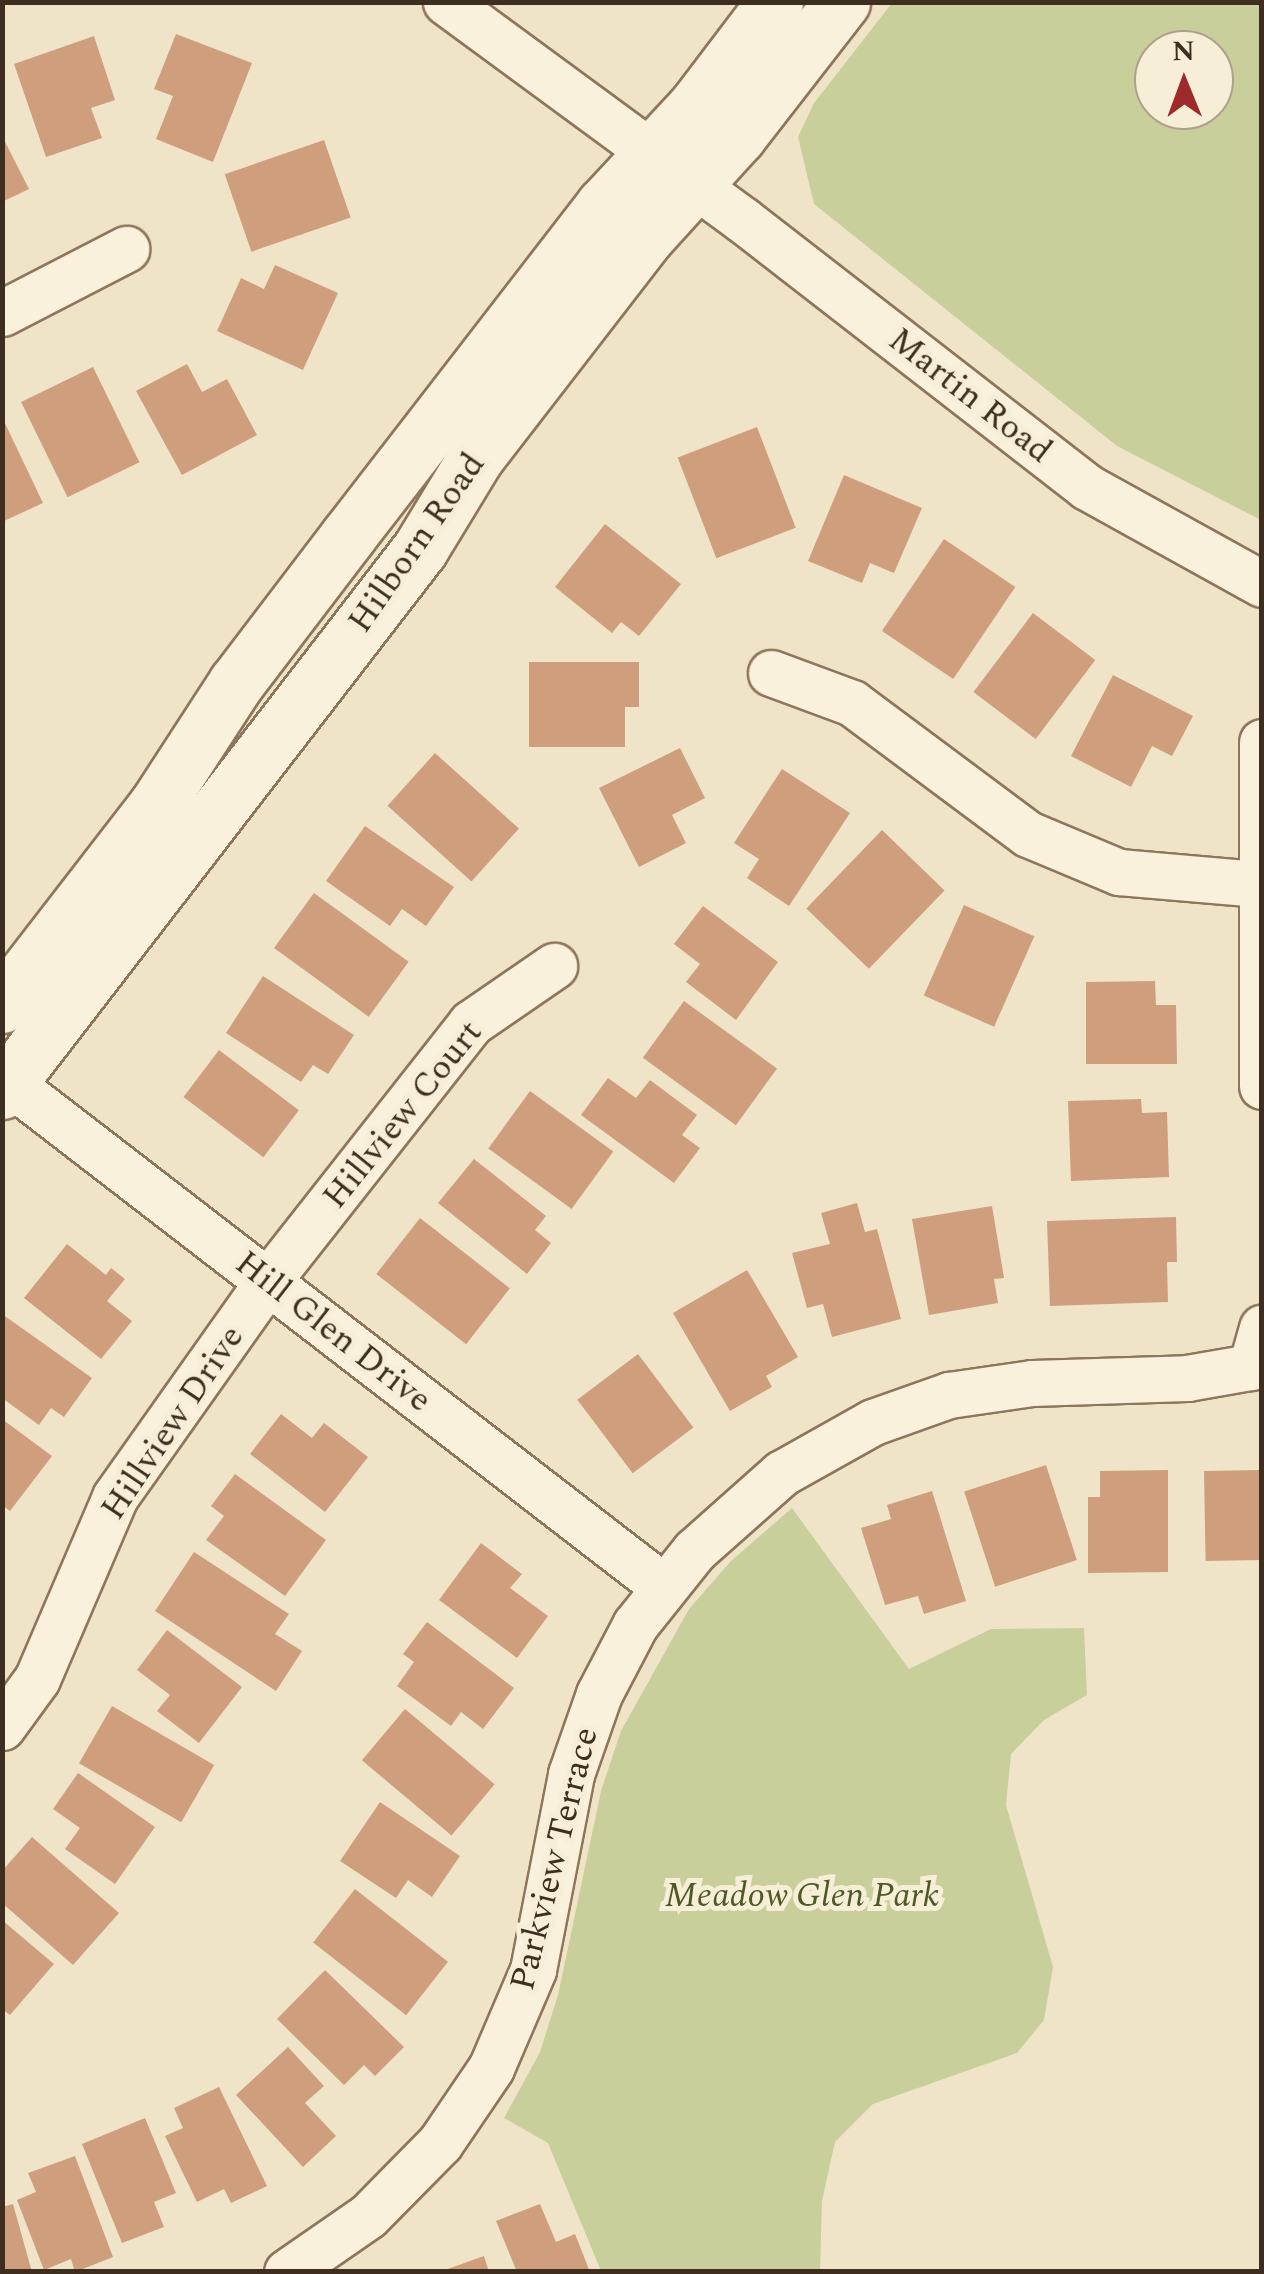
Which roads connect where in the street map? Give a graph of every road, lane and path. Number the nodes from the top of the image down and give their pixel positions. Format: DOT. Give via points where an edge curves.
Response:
graph roads {
  1 [pos="446,2"];
  2 [pos="775,2"];
  3 [pos="842,2"];
  4 [pos="673,168"];
  5 [pos="126,249"];
  6 [pos="2,313"];
  7 [pos="1262,584"];
  8 [pos="771,672"];
  9 [pos="1262,742"];
  10 [pos="1259,884"];
  11 [pos="554,966"];
  12 [pos="2,1005"];
  13 [pos="5,1084"];
  14 [pos="1262,1086"];
  15 [pos="268,1281"];
  16 [pos="1262,1328"];
  17 [pos="664,1587"];
  18 [pos="2,1727"];
  19 [pos="287,2272"];
  1 -- 4 [label="street, Martin Road"];
  2 -- 4 [label="street, Hilborn Road"];
  3 -- 4 [label="street, Hilborn Road"];
  4 -- 7 [label="street, Martin Road" via="1088,487"];
  4 -- 12 [label="street, Hilborn Road" via="604,204 236,683 156,806"];
  4 -- 13 [label="street, Hilborn Road" via="420,549"];
  5 -- 6 [label="street"];
  8 -- 10 [label="street" via="852,703 1028,834 1119,872"];
  9 -- 10 [label="street"];
  10 -- 14 [label="street"];
  11 -- 15 [label="street, Hillview Court" via="471,1023"];
  13 -- 15 [label="street, Hill Glen Drive"];
  15 -- 17 [label="street, Hill Glen Drive"];
  15 -- 18 [label="street, Hillview Drive" via="115,1497 37,1679"];
  16 -- 17 [label="street, Parkview Terrace" via="1251,1367 1187,1378 1032,1383 949,1395 873,1422 782,1473 694,1551"];
  17 -- 19 [label="street, Parkview Terrace" via="599,1694 571,1774 533,1970 491,2068 440,2144 368,2216"];
}
